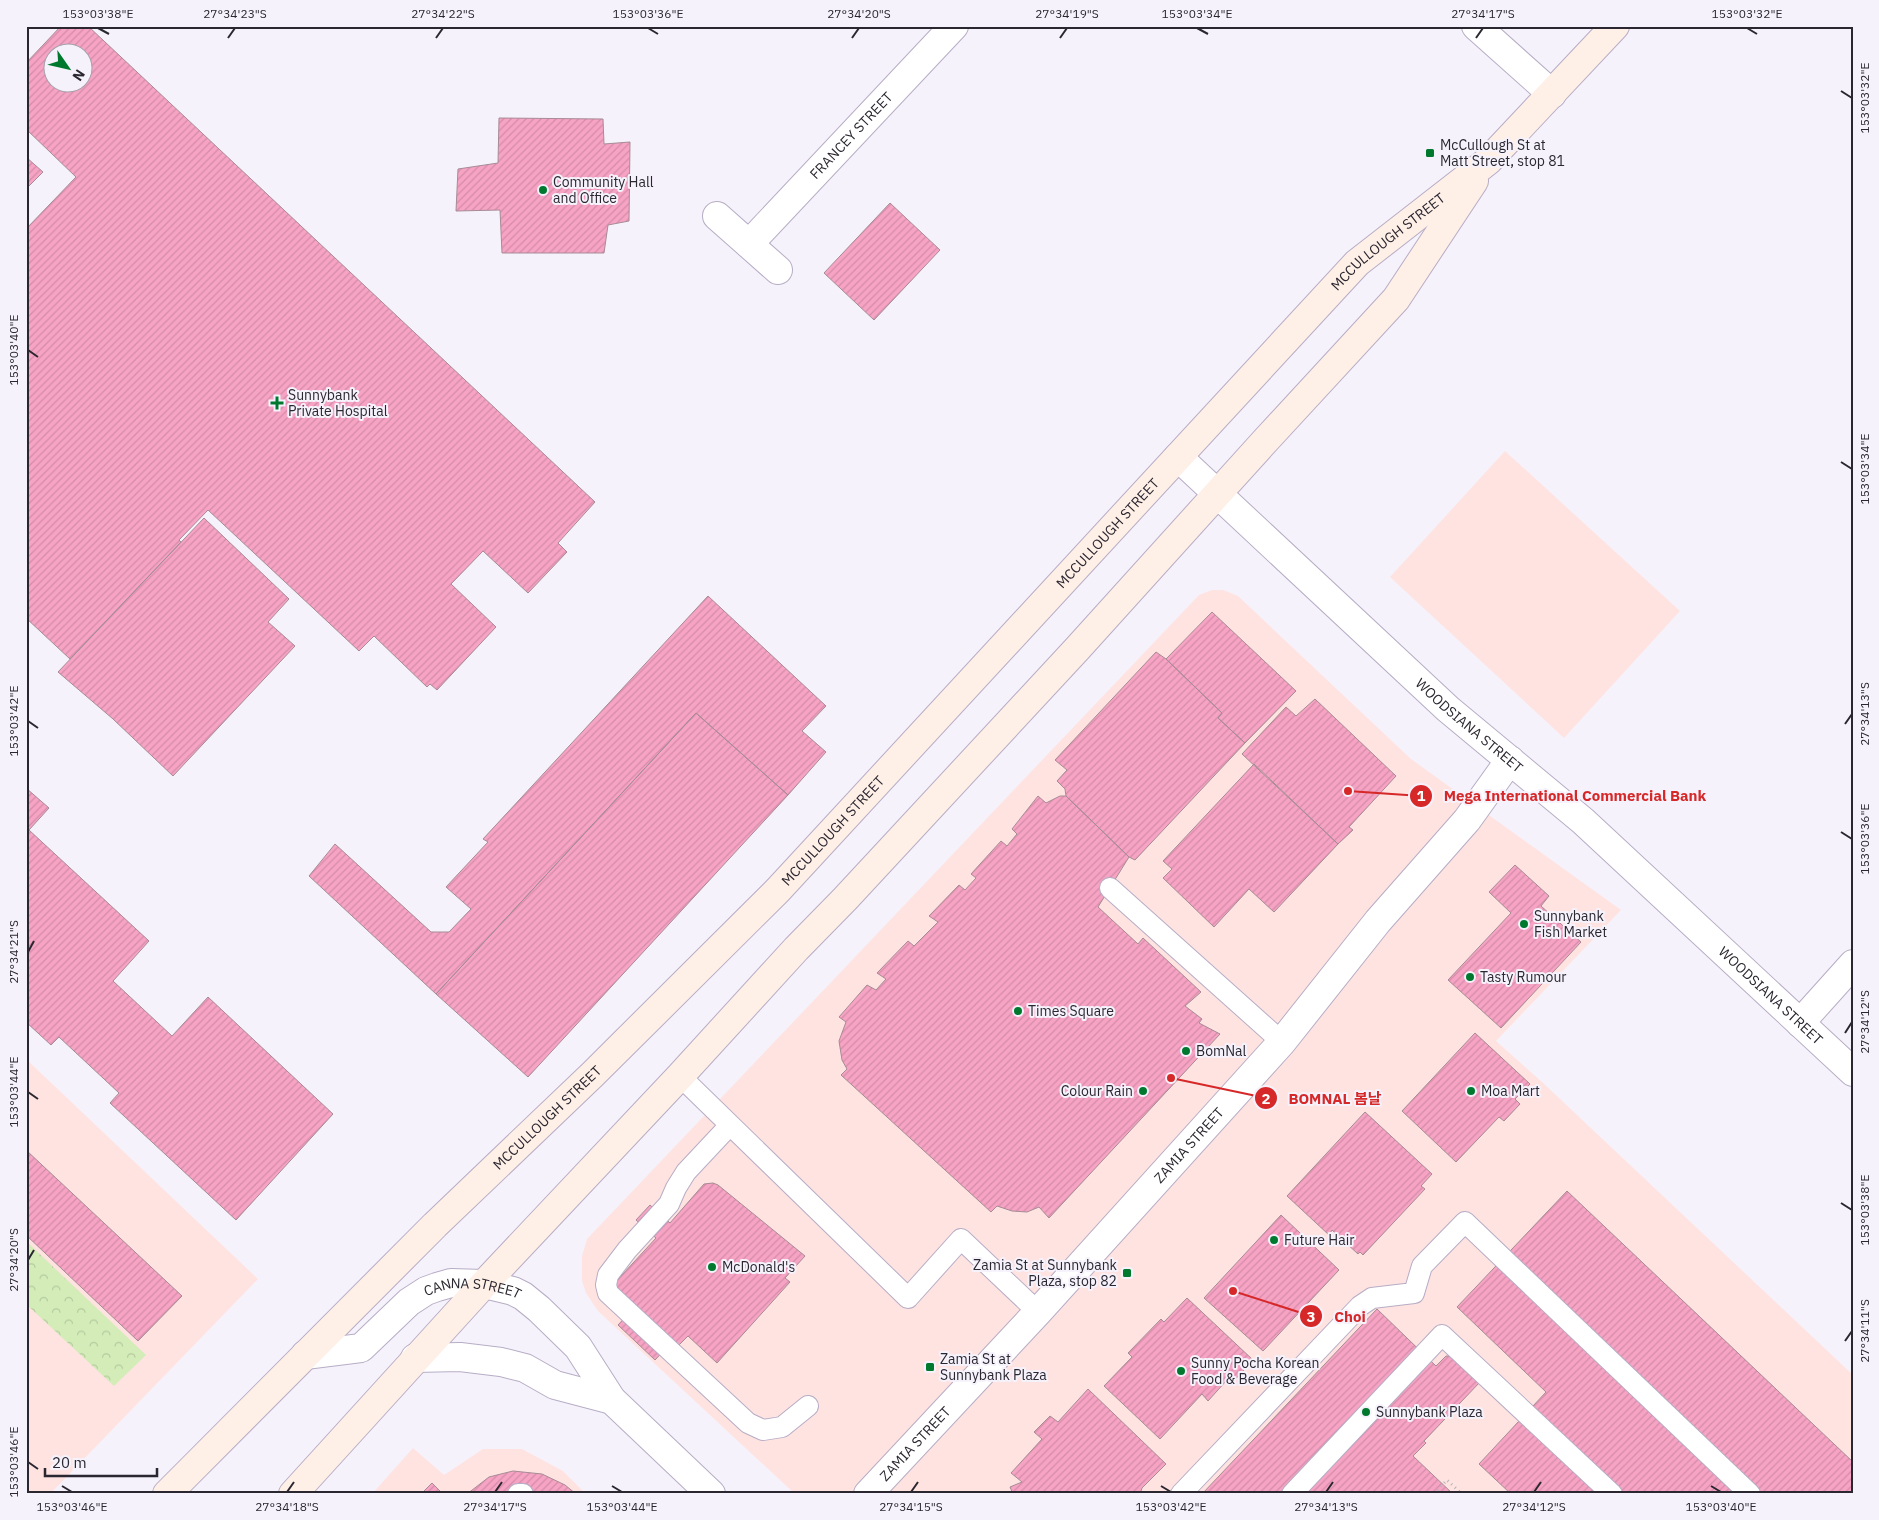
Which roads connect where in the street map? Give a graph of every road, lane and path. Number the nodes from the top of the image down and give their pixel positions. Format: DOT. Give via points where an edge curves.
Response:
graph roads {
  1 [pos="954,26"];
  2 [pos="1476,26"];
  3 [pos="1615,26"];
  4 [pos="1552,94"];
  5 [pos="1488,161"];
  6 [pos="717,216"];
  7 [pos="749,244"];
  8 [pos="778,270"];
  9 [pos="1178,457"];
  10 [pos="1217,493"];
  11 [pos="1510,760"];
  12 [pos="1110,888"];
  13 [pos="1853,964"];
  14 [pos="1800,1022"];
  15 [pos="1282,1042"];
  16 [pos="1853,1072"];
  17 [pos="680,1076"];
  18 [pos="730,1125"];
  19 [pos="484,1284"];
  20 [pos="1038,1312"];
  21 [pos="305,1355"];
  22 [pos="415,1358"];
  23 [pos="612,1400"];
  24 [pos="808,1406"];
  25 [pos="168,1494"];
  26 [pos="294,1494"];
  27 [pos="518,1494"];
  28 [pos="523,1494"];
  29 [pos="711,1494"];
  30 [pos="868,1494"];
  31 [pos="1181,1494"];
  32 [pos="1292,1494"];
  33 [pos="1434,1494"];
  34 [pos="1462,1494"];
  35 [pos="1612,1494"];
  36 [pos="1750,1494"];
  1 -- 7 [label="street, FRANCEY STREET"];
  2 -- 4 [label="street"];
  3 -- 4 [label="main road, MCCULLOUGH STREET"];
  4 -- 5 [label="main road, MCCULLOUGH STREET"];
  5 -- 9 [label="main road, MCCULLOUGH STREET" via="1357,263"];
  5 -- 10 [label="main road, MCCULLOUGH STREET" via="1396,299"];
  6 -- 7 [label="street"];
  7 -- 8 [label="street"];
  9 -- 10 [label="street, WOODSIANA STREET"];
  9 -- 21 [label="main road, MCCULLOUGH STREET" via="778,890"];
  10 -- 11 [label="street, WOODSIANA STREET" via="1448,709"];
  10 -- 17 [label="main road, MCCULLOUGH STREET" via="1077,649"];
  11 -- 14 [label="street, WOODSIANA STREET" via="1583,820"];
  11 -- 15 [label="street, ZAMIA STREET" via="1473,814 1378,921"];
  12 -- 15 [label="lane"];
  13 -- 14 [label="street"];
  14 -- 16 [label="street, WOODSIANA STREET"];
  15 -- 20 [label="street, ZAMIA STREET"];
  17 -- 18 [label="lane"];
  17 -- 19 [label="main road, MCCULLOUGH STREET"];
  18 -- 20 [label="lane" via="908,1298 961,1238"];
  18 -- 24 [label="lane" via="686,1172 669,1204 608,1275 608,1293 748,1423 763,1430 782,1427"];
  19 -- 21 [label="street, CANNA STREET" via="436,1286 409,1302 361,1348"];
  19 -- 22 [label="main road, MCCULLOUGH STREET"];
  19 -- 23 [label="street, CANNA STREET" via="523,1296 540,1309 578,1347"];
  20 -- 30 [label="street, ZAMIA STREET"];
  21 -- 25 [label="main road, MCCULLOUGH STREET"];
  22 -- 23 [label="street, CANNA STREET" via="460,1357 501,1362 525,1368 556,1386"];
  22 -- 26 [label="main road, MCCULLOUGH STREET"];
  23 -- 29 [label="street, CANNA STREET"];
  27 -- 28 [label="lane"];
  31 -- 36 [label="lane" via="1360,1306 1372,1298 1414,1293 1422,1266 1464,1222"];
  32 -- 35 [label="lane" via="1442,1335"];
  33 -- 34 [label="path" via="1447,1480"];
}
